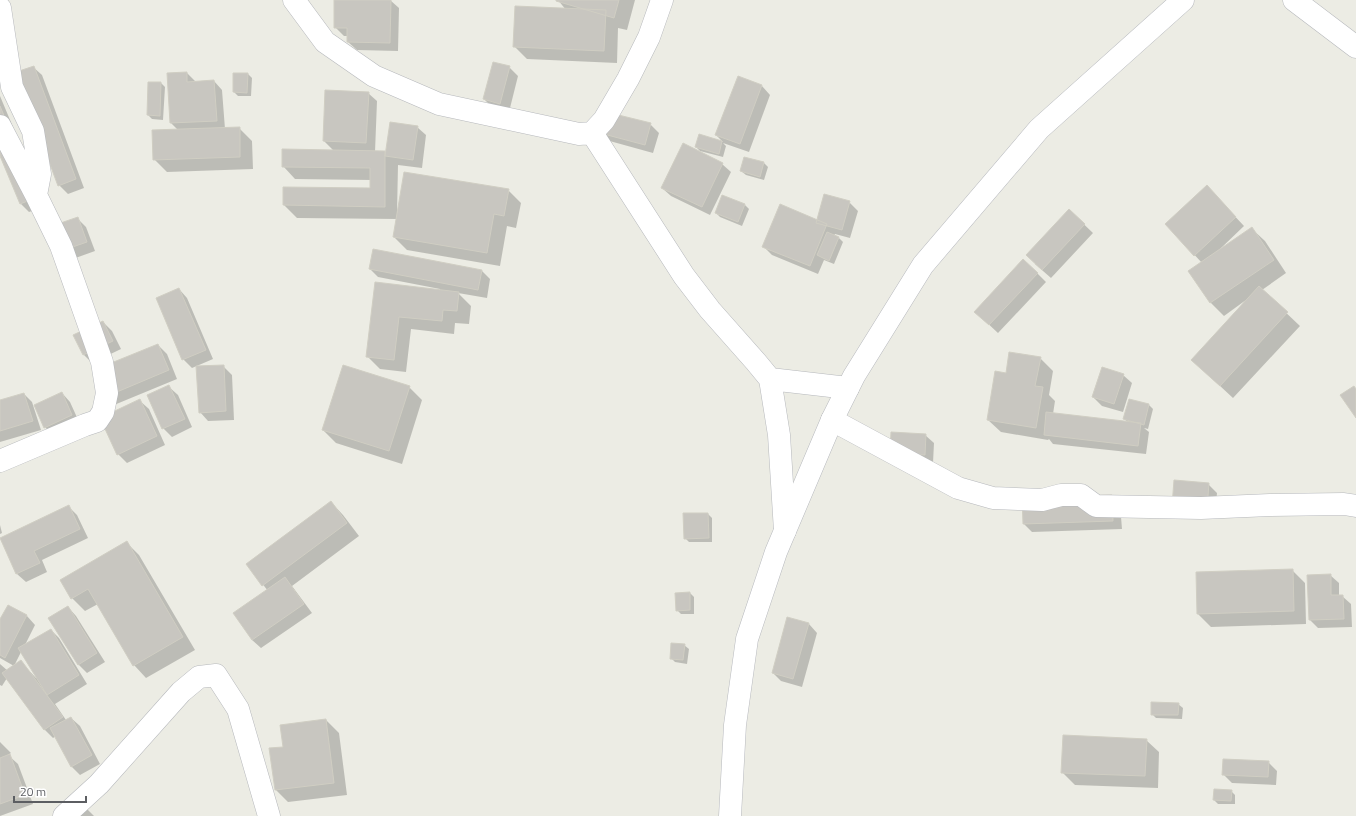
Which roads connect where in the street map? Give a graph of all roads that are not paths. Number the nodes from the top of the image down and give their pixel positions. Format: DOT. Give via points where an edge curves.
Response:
graph roads {
  1 [pos="294,0"];
  2 [pos="662,0"];
  3 [pos="1183,0"];
  4 [pos="1294,0"];
  5 [pos="0,8"];
  6 [pos="1356,47"];
  7 [pos="0,126"];
  8 [pos="592,133"];
  9 [pos="36,195"];
  10 [pos="770,380"];
  11 [pos="848,388"];
  12 [pos="832,420"];
  13 [pos="0,461"];
  14 [pos="1356,506"];
  15 [pos="785,531"];
  16 [pos="64,816"];
  17 [pos="269,816"];
  18 [pos="730,816"];
  1 -- 8 [label="street" via="325,42 374,76 439,104 579,134"];
  2 -- 8 [label="street" via="649,37 628,79 604,120"];
  3 -- 11 [label="street" via="1034,135 923,265"];
  4 -- 6 [label="street"];
  5 -- 9 [label="street" via="12,87 33,132 40,174"];
  7 -- 9 [label="street"];
  8 -- 10 [label="street" via="684,276"];
  9 -- 13 [label="street" via="61,246 78,290 102,362 107,393 103,412 97,422"];
  10 -- 11 [label="street"];
  10 -- 15 [label="street" via="779,435"];
  11 -- 12 [label="street"];
  12 -- 14 [label="street" via="958,488 994,498 1042,500 1061,495 1081,495 1096,506 1123,507 1201,508 1344,504"];
  12 -- 15 [label="street"];
  15 -- 18 [label="street" via="747,639 735,725"];
  16 -- 17 [label="street" via="100,784 181,692 199,677 216,675 238,709"];
}
